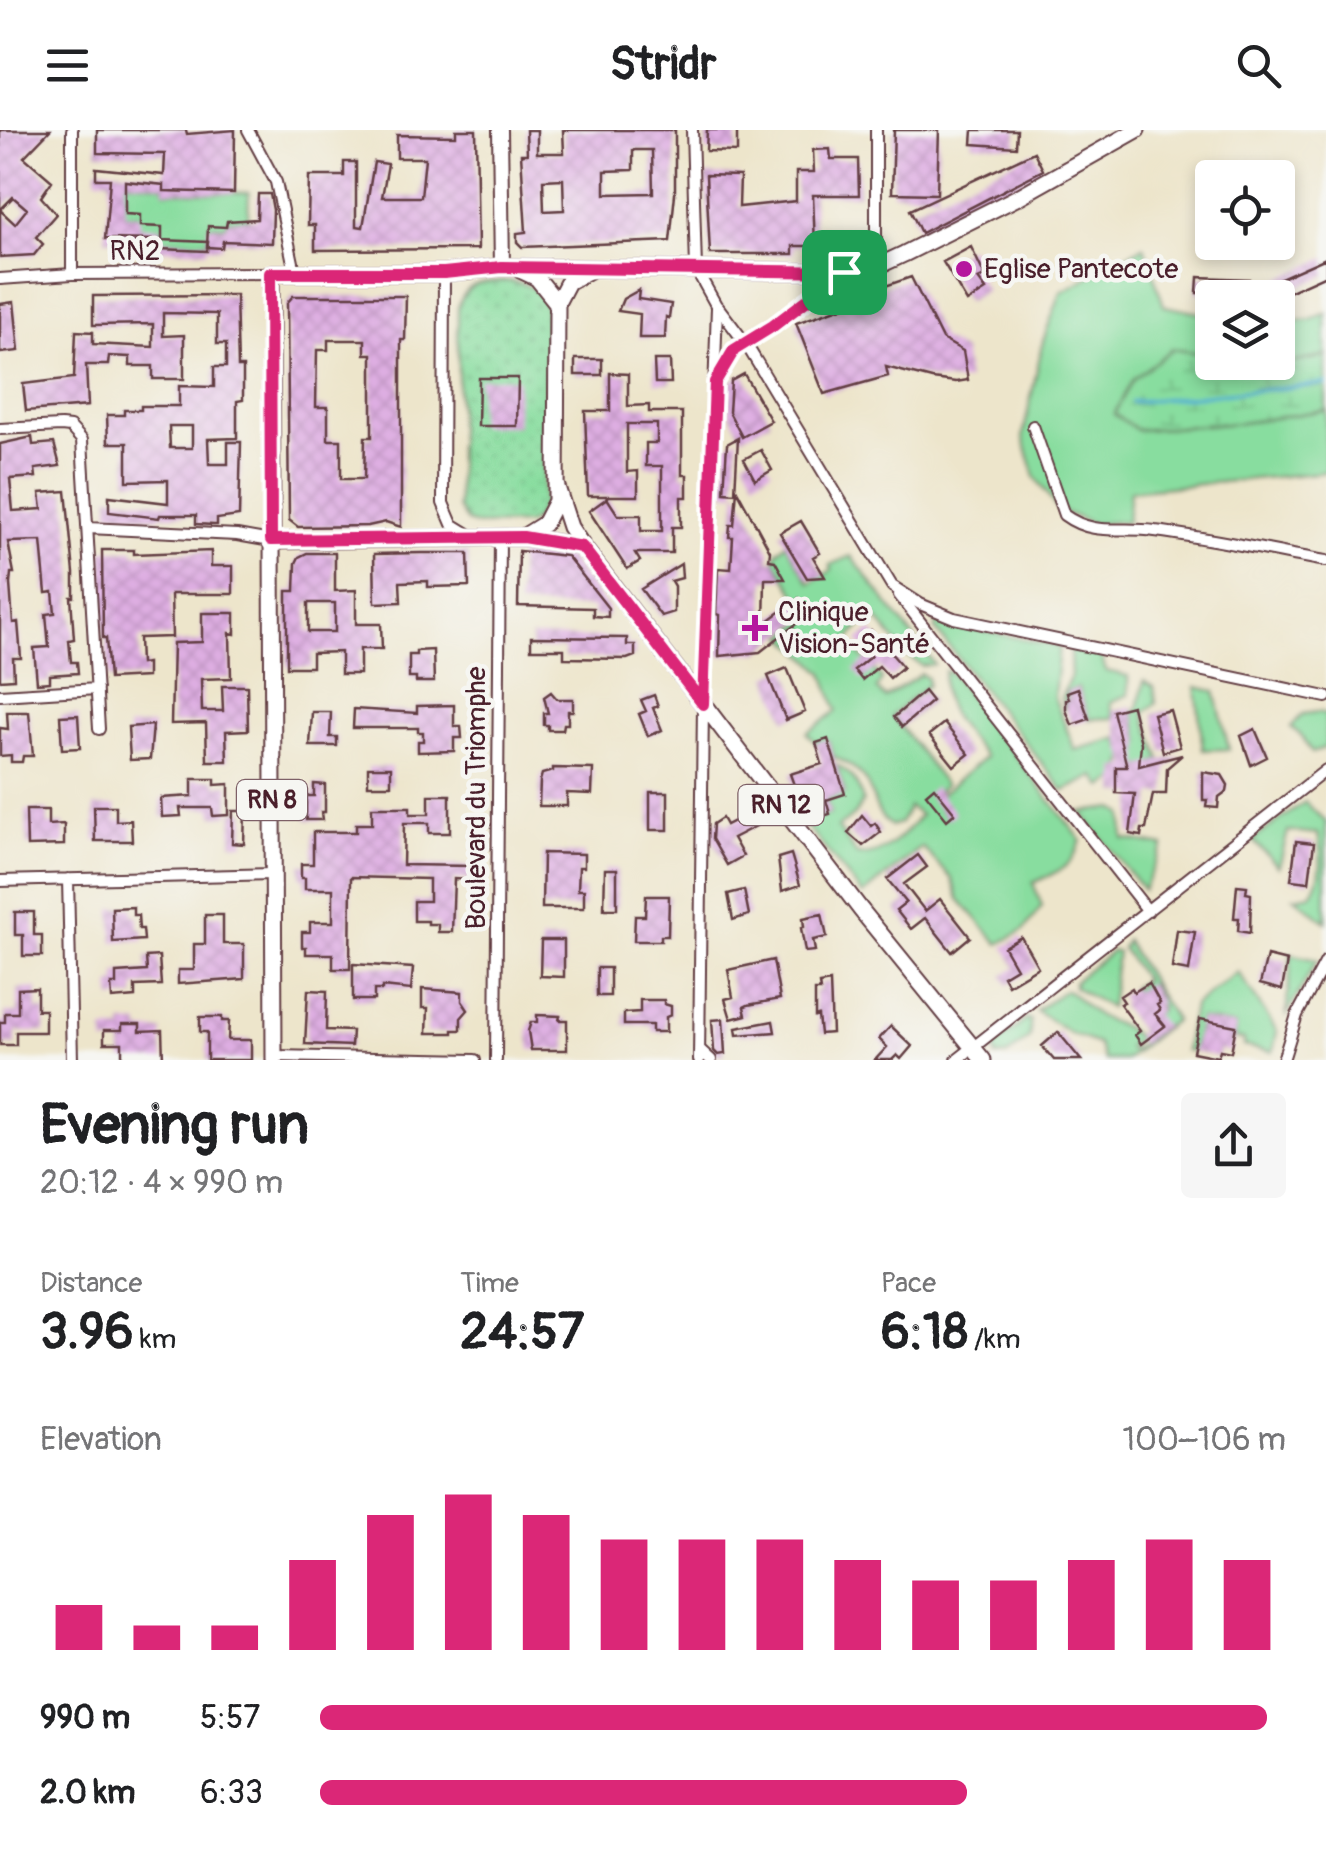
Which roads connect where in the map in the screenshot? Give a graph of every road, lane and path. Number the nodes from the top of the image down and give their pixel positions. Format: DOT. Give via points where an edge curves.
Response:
graph roads {
  1 [pos="72,130"];
  2 [pos="248,130"];
  3 [pos="500,130"];
  4 [pos="692,130"];
  5 [pos="876,130"];
  6 [pos="1137,130"];
  7 [pos="507,267"];
  8 [pos="876,267"];
  9 [pos="599,269"];
  10 [pos="696,270"];
  11 [pos="295,272"];
  12 [pos="844,272"];
  13 [pos="270,273"];
  14 [pos="444,273"];
  15 [pos="72,274"];
  16 [pos="0,279"];
  17 [pos="557,302"];
  18 [pos="717,306"];
  19 [pos="746,344"];
  20 [pos="712,401"];
  21 [pos="1033,426"];
  22 [pos="0,429"];
  23 [pos="556,484"];
  24 [pos="88,528"];
  25 [pos="476,537"];
  26 [pos="500,537"];
  27 [pos="523,537"];
  28 [pos="271,540"];
  29 [pos="582,547"];
  30 [pos="1326,561"];
  31 [pos="892,586"];
  32 [pos="97,689"];
  33 [pos="0,696"];
  34 [pos="1326,698"];
  35 [pos="703,704"];
  36 [pos="99,729"];
  37 [pos="1326,770"];
  38 [pos="272,874"];
  39 [pos="68,878"];
  40 [pos="0,881"];
  41 [pos="1148,911"];
  42 [pos="1326,961"];
  43 [pos="978,1054"];
  44 [pos="699,1055"];
  45 [pos="274,1058"];
  46 [pos="72,1060"];
  47 [pos="475,1060"];
  48 [pos="496,1060"];
  49 [pos="711,1060"];
  50 [pos="957,1060"];
  51 [pos="1283,1060"];
  1 -- 15 [label="street"];
  2 -- 11 [label="street" via="276,182"];
  3 -- 7 [label="main road"];
  4 -- 10 [label="street"];
  5 -- 8 [label="street"];
  6 -- 8 [label="main road"];
  7 -- 9 [label="main road"];
  7 -- 14 [label="main road"];
  7 -- 17 [label="main road" via="537,278"];
  8 -- 12 [label="main road"];
  9 -- 10 [label="main road"];
  9 -- 17 [label="main road" via="568,282"];
  10 -- 12 [label="main road"];
  10 -- 18 [label="street"];
  11 -- 13 [label="main road"];
  11 -- 14 [label="main road"];
  12 -- 19 [label="street"];
  13 -- 15 [label="street, RN2"];
  13 -- 28 [label="main road, RN 8"];
  14 -- 25 [label="street" via="443,503 452,524"];
  15 -- 16 [label="street, RN2"];
  17 -- 23 [label="main road"];
  18 -- 19 [label="street"];
  18 -- 20 [label="street"];
  19 -- 20 [label="street" via="721,368"];
  19 -- 31 [label="street"];
  20 -- 35 [label="street"];
  21 -- 30 [label="street" via="1064,515 1087,528 1153,530"];
  22 -- 24 [label="street" via="61,426 77,433"];
  23 -- 27 [label="main road" via="552,513"];
  23 -- 29 [label="main road"];
  24 -- 28 [label="street"];
  24 -- 32 [label="street"];
  25 -- 26 [label="main road"];
  25 -- 28 [label="main road"];
  26 -- 27 [label="main road"];
  26 -- 48 [label="street, Boulevard du Triomphe"];
  27 -- 29 [label="main road"];
  28 -- 38 [label="main road, RN 8"];
  29 -- 35 [label="main road, RN 12"];
  31 -- 34 [label="street" via="954,618"];
  31 -- 41 [label="street"];
  32 -- 33 [label="street"];
  32 -- 36 [label="street"];
  35 -- 43 [label="main road, RN 12"];
  35 -- 44 [label="street"];
  37 -- 41 [label="street"];
  38 -- 39 [label="street"];
  38 -- 45 [label="main road, RN 8"];
  39 -- 40 [label="street"];
  39 -- 46 [label="street"];
  41 -- 43 [label="street"];
  42 -- 51 [label="street" via="1297,1015"];
  43 -- 50 [label="street"];
  44 -- 49 [label="street"];
  45 -- 47 [label="street"];
}
